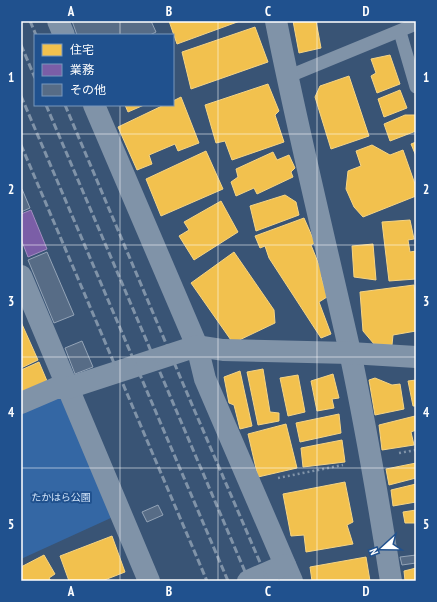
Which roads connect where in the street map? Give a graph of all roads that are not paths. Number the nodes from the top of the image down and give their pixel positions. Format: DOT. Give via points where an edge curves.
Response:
graph roads {
  1 [pos="58,21"];
  2 [pos="276,21"];
  3 [pos="416,24"];
  4 [pos="400,32"];
  5 [pos="64,34"];
  6 [pos="287,77"];
  7 [pos="416,87"];
  8 [pos="94,106"];
  9 [pos="21,276"];
  10 [pos="26,302"];
  11 [pos="197,346"];
  12 [pos="350,353"];
  13 [pos="416,357"];
  14 [pos="68,388"];
  15 [pos="21,404"];
  16 [pos="288,573"];
  17 [pos="149,581"];
  18 [pos="248,581"];
  19 [pos="392,581"];
  1 -- 5 [label="street"];
  2 -- 6 [label="street"];
  3 -- 4 [label="lane"];
  4 -- 6 [label="lane"];
  4 -- 7 [label="lane"];
  6 -- 12 [label="street"];
  8 -- 11 [label="street"];
  9 -- 10 [label="street"];
  10 -- 14 [label="street"];
  11 -- 12 [label="street" via="223,350"];
  11 -- 14 [label="street"];
  11 -- 16 [label="street" via="205,379"];
  12 -- 13 [label="street"];
  12 -- 19 [label="street"];
  14 -- 15 [label="street" via="56,388"];
  14 -- 17 [label="street"];
  16 -- 18 [label="street"];
}
